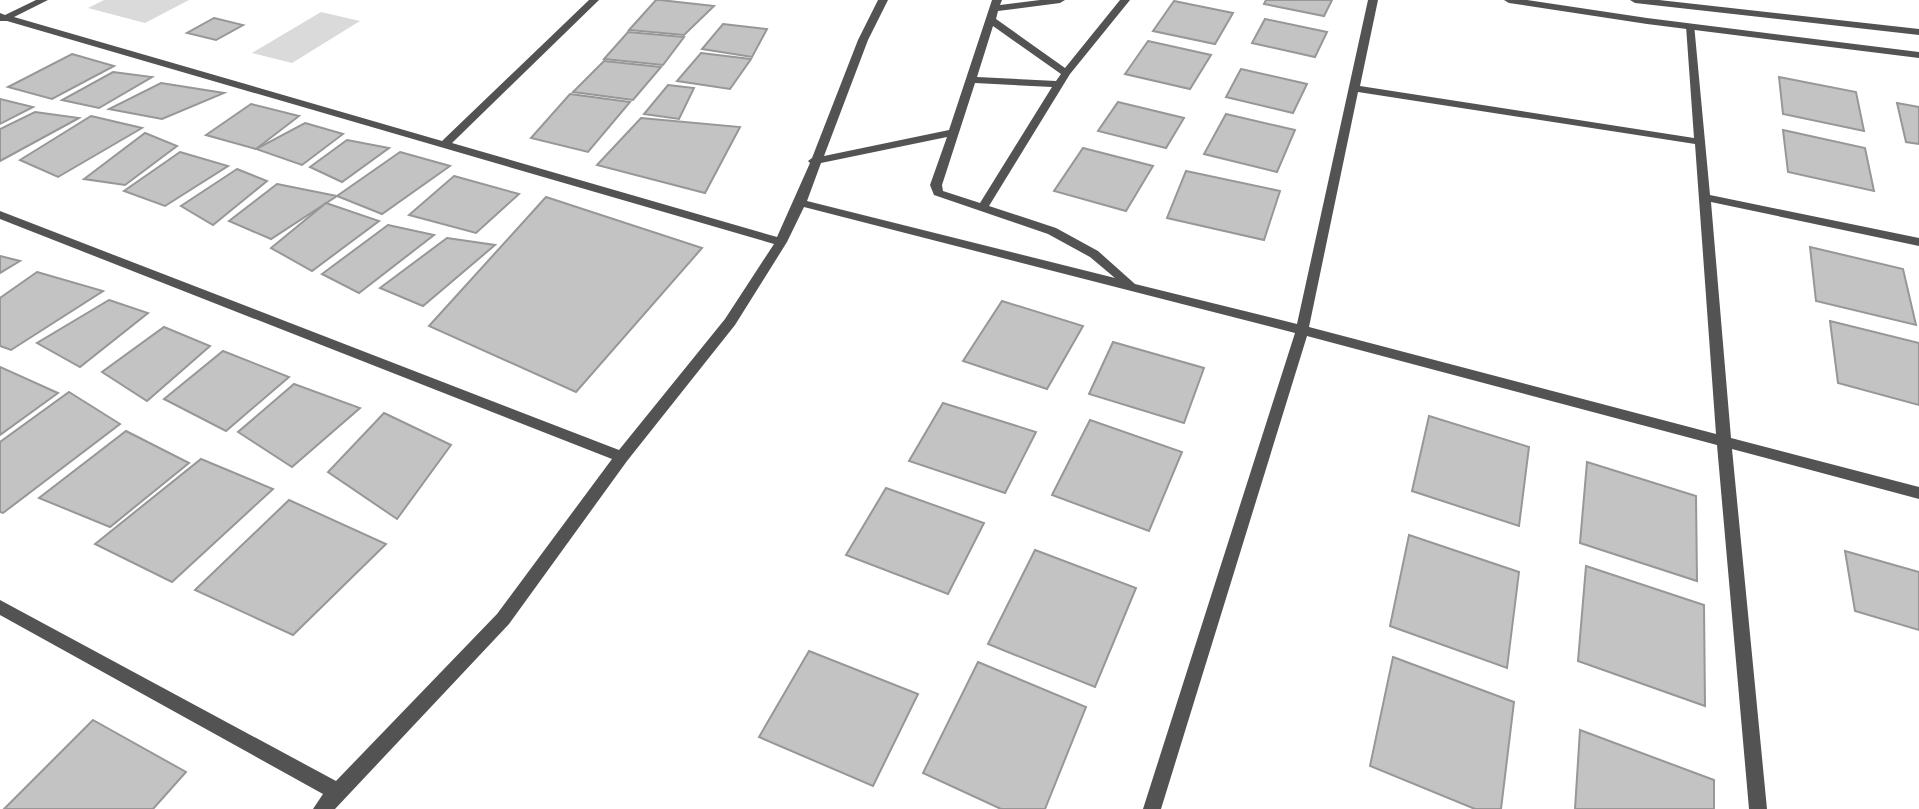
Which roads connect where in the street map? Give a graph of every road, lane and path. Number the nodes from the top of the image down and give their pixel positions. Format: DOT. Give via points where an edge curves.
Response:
graph roads {
  1 [pos="43,0"];
  2 [pos="594,0"];
  3 [pos="883,0"];
  4 [pos="1060,0"];
  5 [pos="1125,0"];
  6 [pos="1373,0"];
  7 [pos="1509,0"];
  8 [pos="1635,0"];
  9 [pos="993,9"];
  10 [pos="2,18"];
  11 [pos="1691,26"];
  12 [pos="1919,32"];
  13 [pos="1919,55"];
  14 [pos="1066,74"];
  15 [pos="970,80"];
  16 [pos="1059,84"];
  17 [pos="1354,88"];
  18 [pos="954,132"];
  19 [pos="1700,142"];
  20 [pos="444,145"];
  21 [pos="814,161"];
  22 [pos="1704,197"];
  23 [pos="800,203"];
  24 [pos="982,209"];
  25 [pos="0,215"];
  26 [pos="781,242"];
  27 [pos="1919,242"];
  28 [pos="1133,287"];
  29 [pos="1302,330"];
  30 [pos="1724,442"];
  31 [pos="622,457"];
  32 [pos="1919,493"];
  33 [pos="0,607"];
  34 [pos="338,792"];
  35 [pos="322,809"];
  36 [pos="1152,809"];
  37 [pos="1758,809"];
  1 -- 10 [label="street"];
  2 -- 20 [label="street"];
  3 -- 21 [label="street"];
  4 -- 9 [label="street"];
  5 -- 14 [label="street"];
  6 -- 17 [label="street"];
  7 -- 11 [label="street"];
  8 -- 12 [label="street"];
  9 -- 14 [label="street"];
  9 -- 15 [label="street"];
  10 -- 20 [label="street"];
  11 -- 13 [label="street"];
  11 -- 19 [label="street"];
  14 -- 16 [label="street"];
  15 -- 16 [label="street"];
  15 -- 18 [label="street"];
  16 -- 24 [label="street"];
  17 -- 19 [label="street"];
  17 -- 29 [label="street"];
  18 -- 21 [label="street"];
  18 -- 24 [label="street" via="936,185 938,193"];
  19 -- 22 [label="street"];
  20 -- 26 [label="street"];
  21 -- 23 [label="street"];
  22 -- 27 [label="street"];
  22 -- 30 [label="street"];
  23 -- 26 [label="street"];
  23 -- 28 [label="street"];
  24 -- 28 [label="street" via="1052,231 1094,254"];
  25 -- 31 [label="street"];
  26 -- 31 [label="street" via="730,322"];
  28 -- 29 [label="street"];
  29 -- 30 [label="street"];
  29 -- 36 [label="street"];
  30 -- 32 [label="street"];
  30 -- 37 [label="street"];
  31 -- 34 [label="street" via="503,619"];
  33 -- 34 [label="street"];
  34 -- 35 [label="street"];
}
